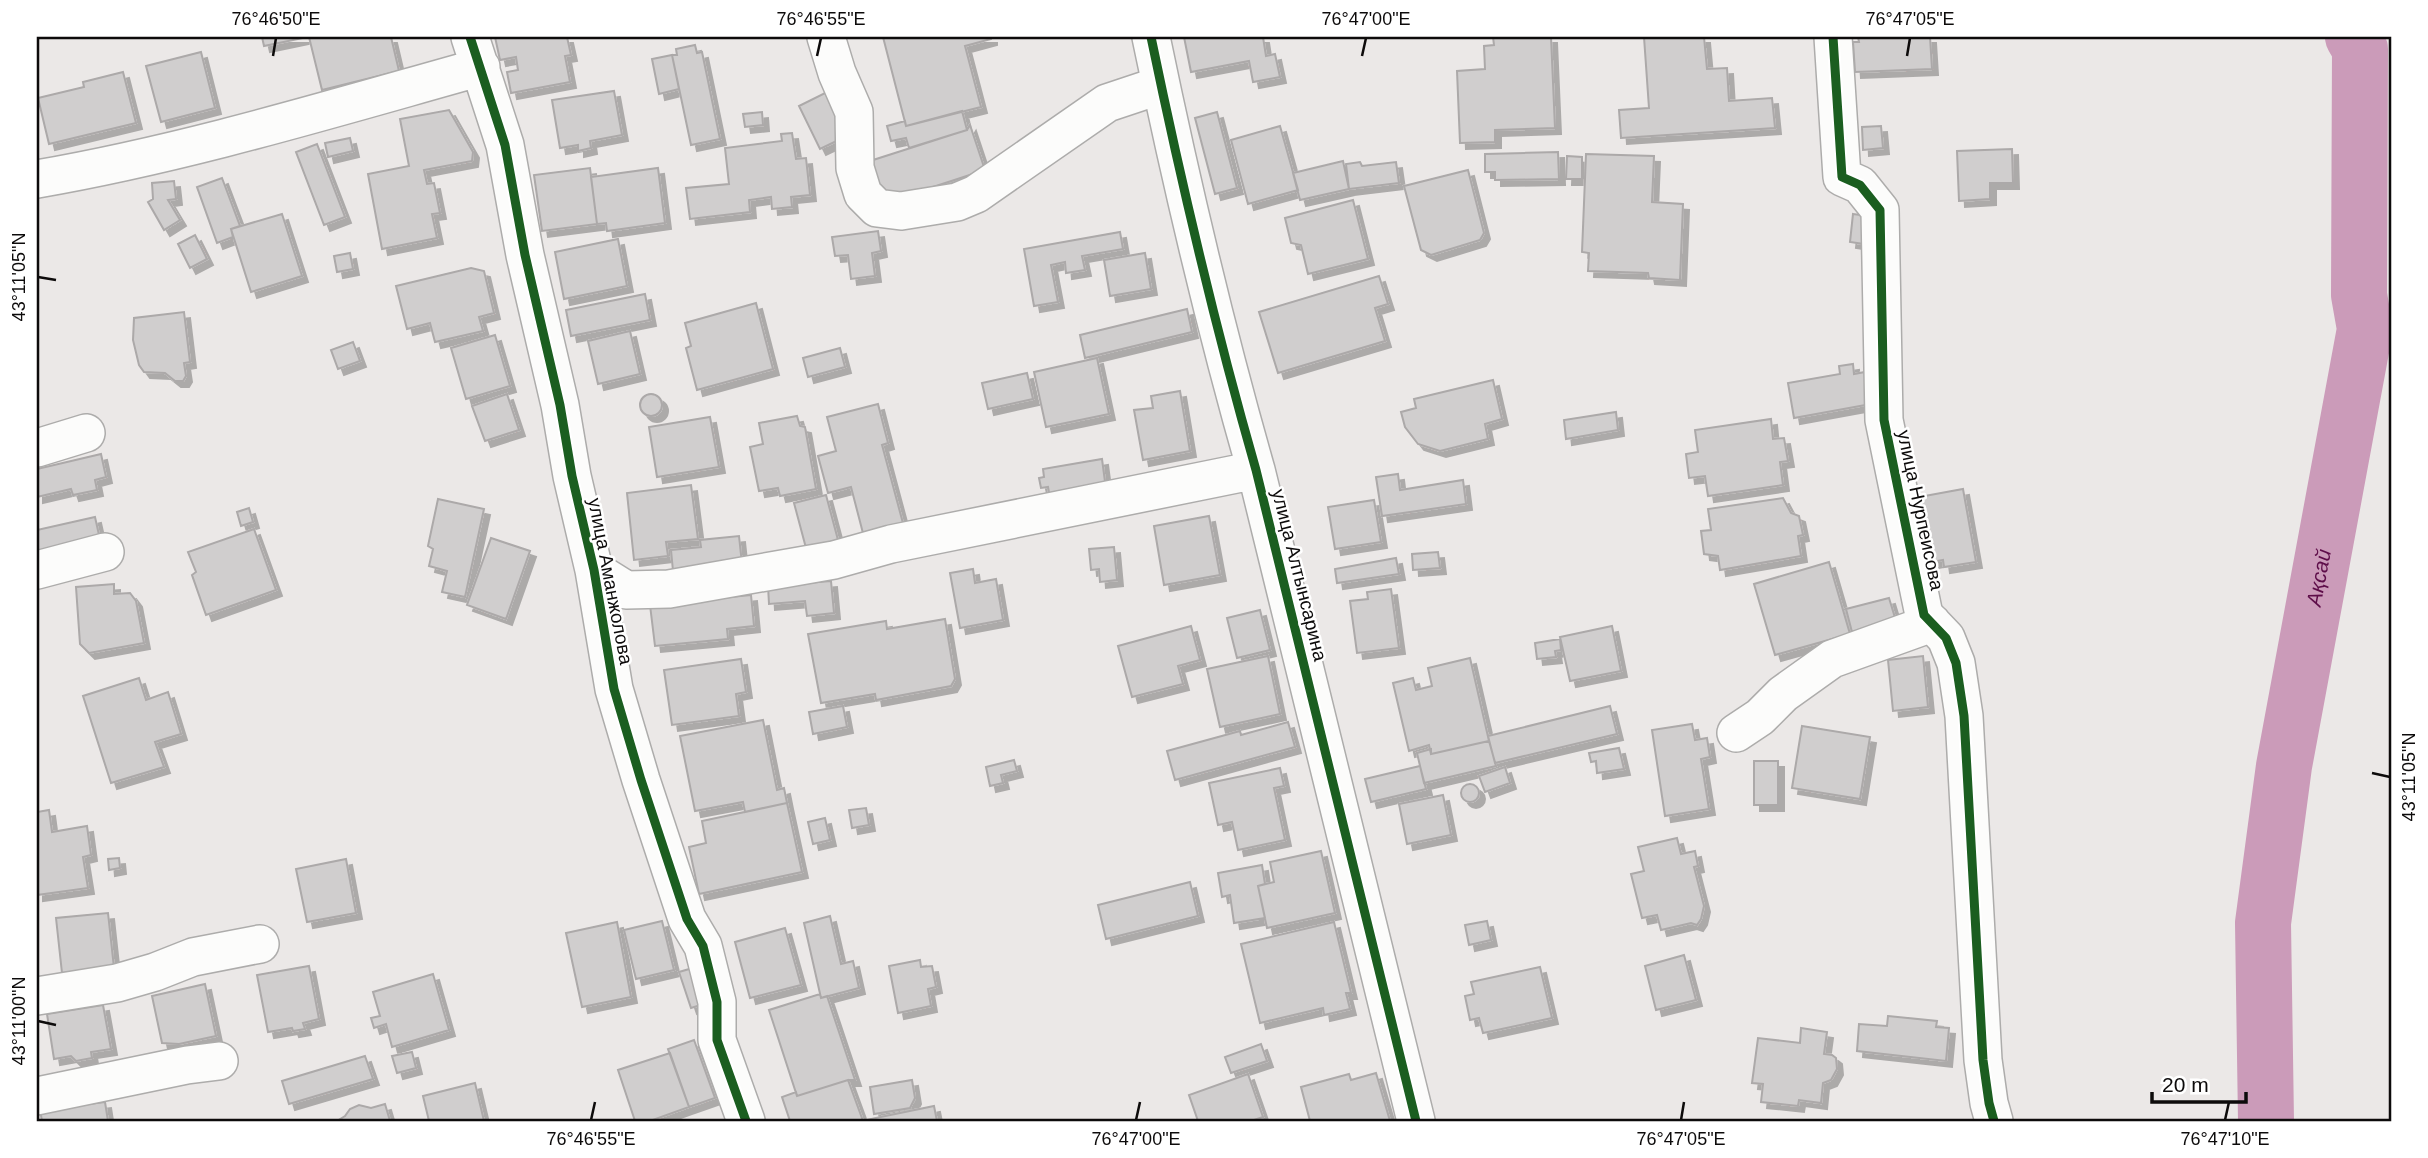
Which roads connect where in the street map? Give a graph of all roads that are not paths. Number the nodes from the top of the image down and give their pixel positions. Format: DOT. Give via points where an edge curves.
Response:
graph roads {
  1 [pos="826,37"];
  2 [pos="1151,37"];
  3 [pos="1833,37"];
  4 [pos="476,52"];
  5 [pos="1161,85"];
  6 [pos="37,179"];
  7 [pos="86,433"];
  8 [pos="37,448"];
  9 [pos="1256,470"];
  10 [pos="105,552"];
  11 [pos="37,570"];
  12 [pos="594,570"];
  13 [pos="1932,622"];
  14 [pos="1736,733"];
  15 [pos="260,944"];
  16 [pos="37,996"];
  17 [pos="219,1062"];
  18 [pos="37,1096"];
  19 [pos="746,1121"];
  20 [pos="1416,1121"];
  21 [pos="1994,1121"];
  1 -- 5 [label="street" via="854,112 855,168 863,194 877,208 901,211 957,202 976,194 1107,103"];
  2 -- 5 [label="street, улица Алтынсарина"];
  3 -- 13 [label="street, улица Нурпеисова" via="1842,177 1860,186 1880,210 1884,419 1924,615"];
  4 -- 6 [label="street" via="245,133"];
  4 -- 12 [label="street, улица Аманжолова" via="505,145"];
  5 -- 9 [label="street, улица Алтынсарина"];
  7 -- 8 [label="street"];
  9 -- 12 [label="street" via="891,544 834,560 669,589 626,590"];
  9 -- 20 [label="street, улица Алтынсарина"];
  10 -- 11 [label="street"];
  12 -- 19 [label="street, улица Аманжолова" via="614,689 687,919 703,946 717,1002 717,1040"];
  13 -- 14 [label="street" via="1832,659"];
  13 -- 21 [label="street, улица Нурпеисова" via="1947,638 1956,663 1964,716 1983,1060"];
  15 -- 16 [label="street" via="193,957 117,983"];
  17 -- 18 [label="street"];
}
